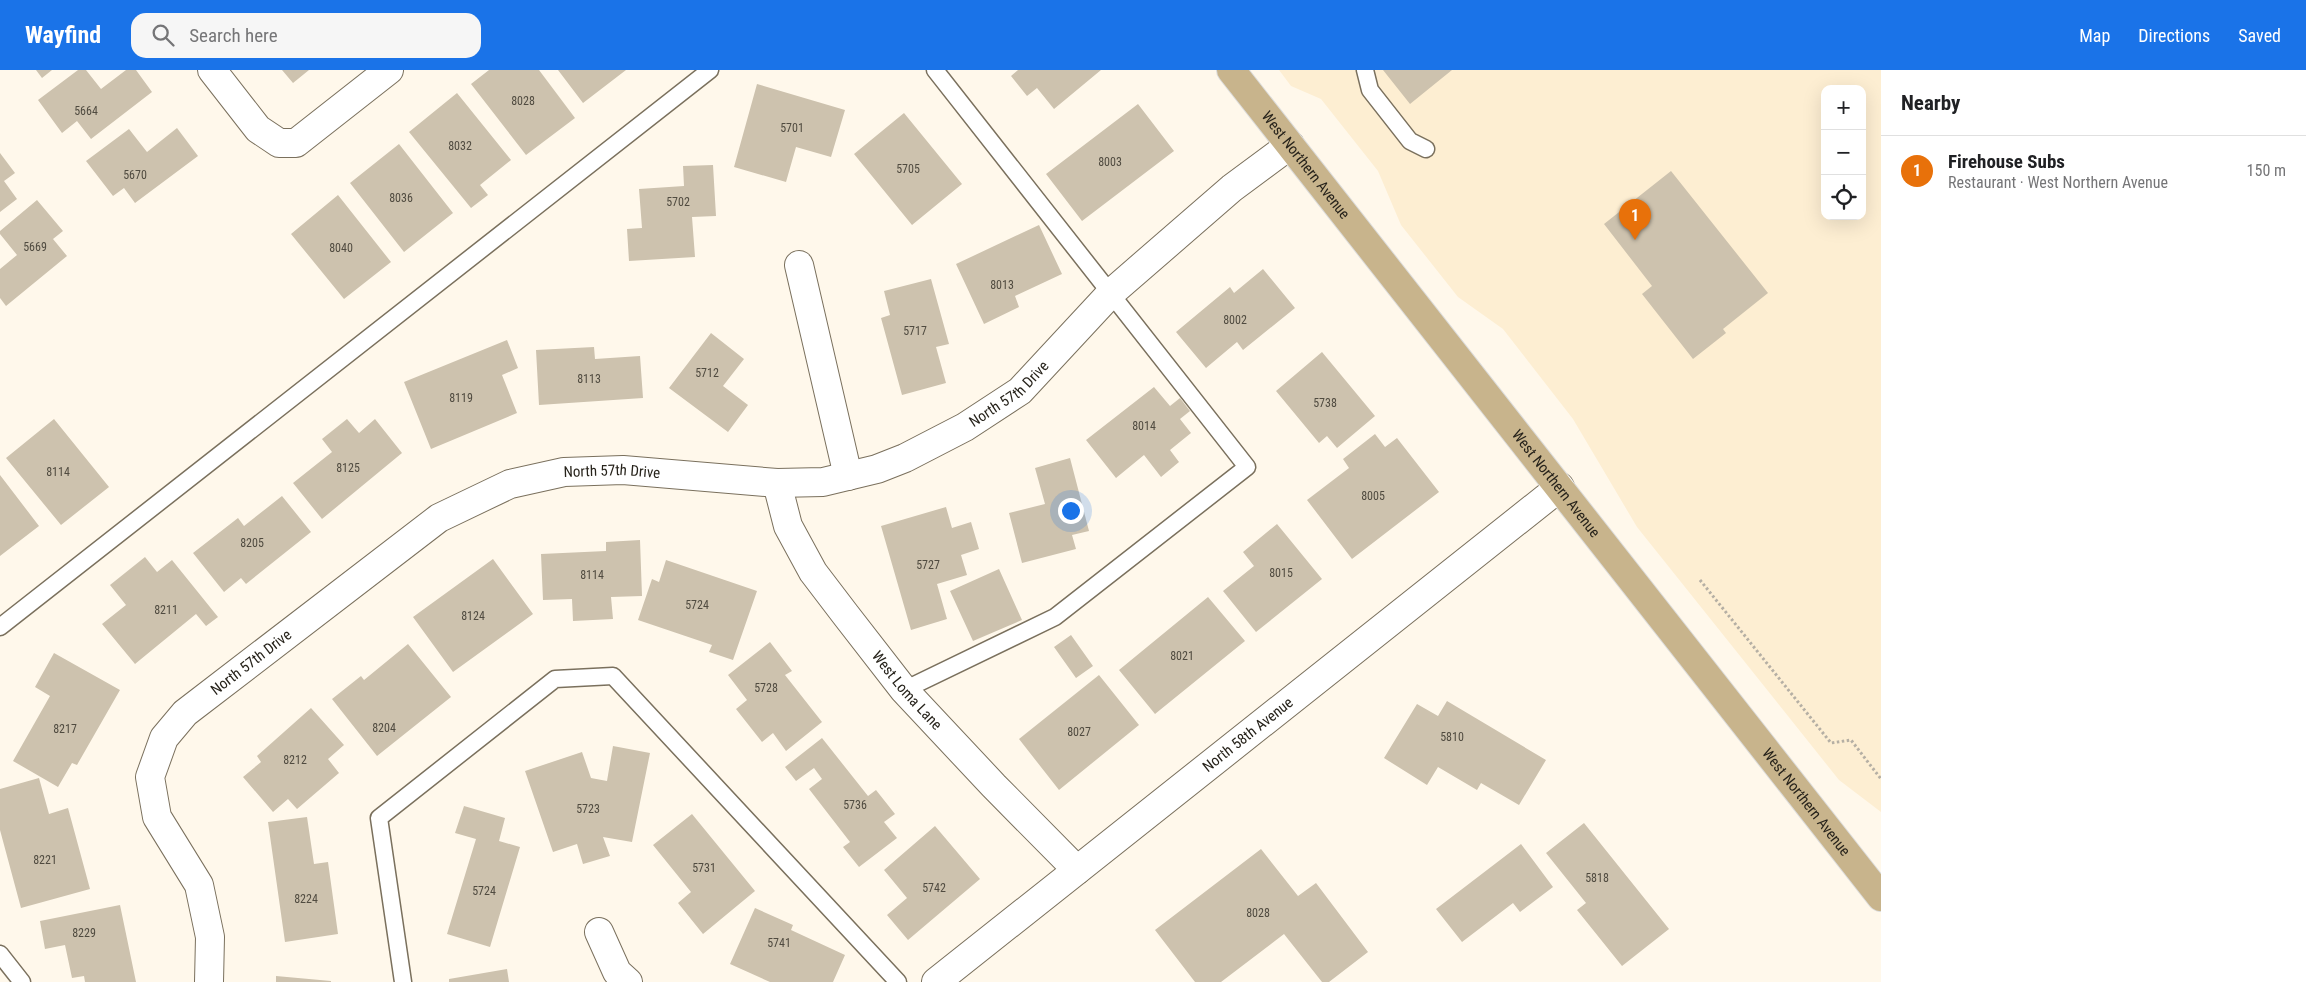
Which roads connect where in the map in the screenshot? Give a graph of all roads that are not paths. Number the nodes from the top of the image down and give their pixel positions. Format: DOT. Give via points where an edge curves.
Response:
graph roads {
  1 [pos="212,70"];
  2 [pos="389,70"];
  3 [pos="710,70"];
  4 [pos="935,70"];
  5 [pos="1231,70"];
  6 [pos="1364,70"];
  7 [pos="1290,145"];
  8 [pos="1426,149"];
  9 [pos="799,265"];
  10 [pos="1111,293"];
  11 [pos="848,476"];
  12 [pos="777,483"];
  13 [pos="1560,487"];
  14 [pos="0,627"];
  15 [pos="904,690"];
  16 [pos="1078,870"];
  17 [pos="1881,896"];
  18 [pos="599,932"];
  19 [pos="0,954"];
  20 [pos="22,982"];
  21 [pos="209,982"];
  22 [pos="403,982"];
  23 [pos="628,982"];
  24 [pos="898,982"];
  25 [pos="936,982"];
  1 -- 2 [label="street" via="258,129 279,143 296,144"];
  3 -- 14 [label="lane"];
  4 -- 10 [label="lane"];
  5 -- 7 [label="main road, West Northern Avenue"];
  6 -- 8 [label="lane" via="1370,90 1410,141"];
  7 -- 10 [label="street, North 57th Drive" via="1232,188"];
  7 -- 13 [label="main road, West Northern Avenue"];
  9 -- 11 [label="street"];
  10 -- 11 [label="street, North 57th Drive" via="1020,391 966,427 906,458 877,470"];
  10 -- 15 [label="lane" via="1247,467 1055,617"];
  11 -- 12 [label="street, North 57th Drive" via="823,482"];
  12 -- 15 [label="street, West Loma Lane" via="788,526 813,572"];
  12 -- 21 [label="street, North 57th Drive" via="623,470 564,472 510,484 439,518 185,713 164,738 150,777 157,817 199,885 210,937"];
  13 -- 16 [label="street, North 58th Avenue"];
  13 -- 17 [label="main road, West Northern Avenue"];
  15 -- 16 [label="street, West Loma Lane"];
  16 -- 25 [label="street, North 58th Avenue"];
  18 -- 23 [label="street" via="617,972"];
  19 -- 20 [label="lane"];
  22 -- 24 [label="lane" via="379,818 555,679 614,676"];
}
